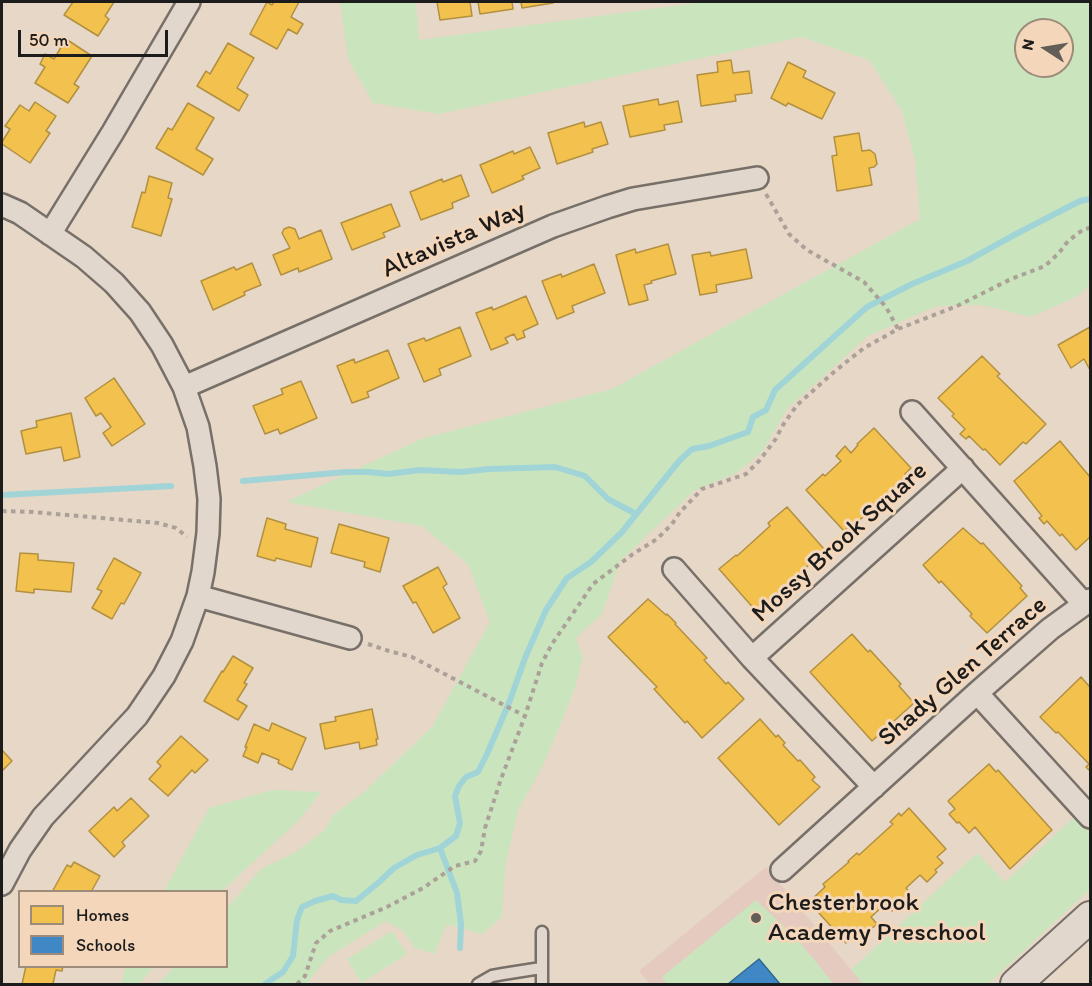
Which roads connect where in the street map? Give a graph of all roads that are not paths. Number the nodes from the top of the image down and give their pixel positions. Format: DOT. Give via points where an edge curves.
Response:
graph roads {
  1 [pos="189,2"];
  2 [pos="757,178"];
  3 [pos="2,205"];
  4 [pos="50,234"];
  5 [pos="184,387"];
  6 [pos="912,412"];
  7 [pos="963,468"];
  8 [pos="674,570"];
  9 [pos="198,596"];
  10 [pos="1087,602"];
  11 [pos="350,638"];
  12 [pos="752,658"];
  13 [pos="977,693"];
  14 [pos="874,787"];
  15 [pos="1090,817"];
  16 [pos="782,870"];
  17 [pos="2,884"];
  18 [pos="1090,917"];
  19 [pos="542,933"];
  20 [pos="541,968"];
  21 [pos="478,984"];
  22 [pos="542,984"];
  23 [pos="1016,984"];
  1 -- 4 [label="street"];
  2 -- 5 [label="street, Altavista Way" via="633,199 553,226"];
  3 -- 4 [label="street"];
  4 -- 5 [label="street" via="84,257 140,312"];
  5 -- 9 [label="street" via="206,466 208,533"];
  6 -- 7 [label="street, Mossy Brook Square"];
  7 -- 10 [label="street, Mossy Brook Square"];
  7 -- 12 [label="street, Mossy Brook Square"];
  8 -- 12 [label="street, Mossy Brook Square"];
  9 -- 11 [label="street"];
  9 -- 17 [label="street" via="164,676 137,716 43,817"];
  10 -- 13 [label="street, Shady Glen Terrace"];
  12 -- 14 [label="street, Mossy Brook Square"];
  13 -- 14 [label="street, Shady Glen Terrace"];
  13 -- 15 [label="street"];
  14 -- 16 [label="street, Shady Glen Terrace"];
  18 -- 23 [label="main road"];
  19 -- 20 [label="lane"];
  20 -- 21 [label="lane" via="492,976"];
  20 -- 22 [label="lane"];
}
